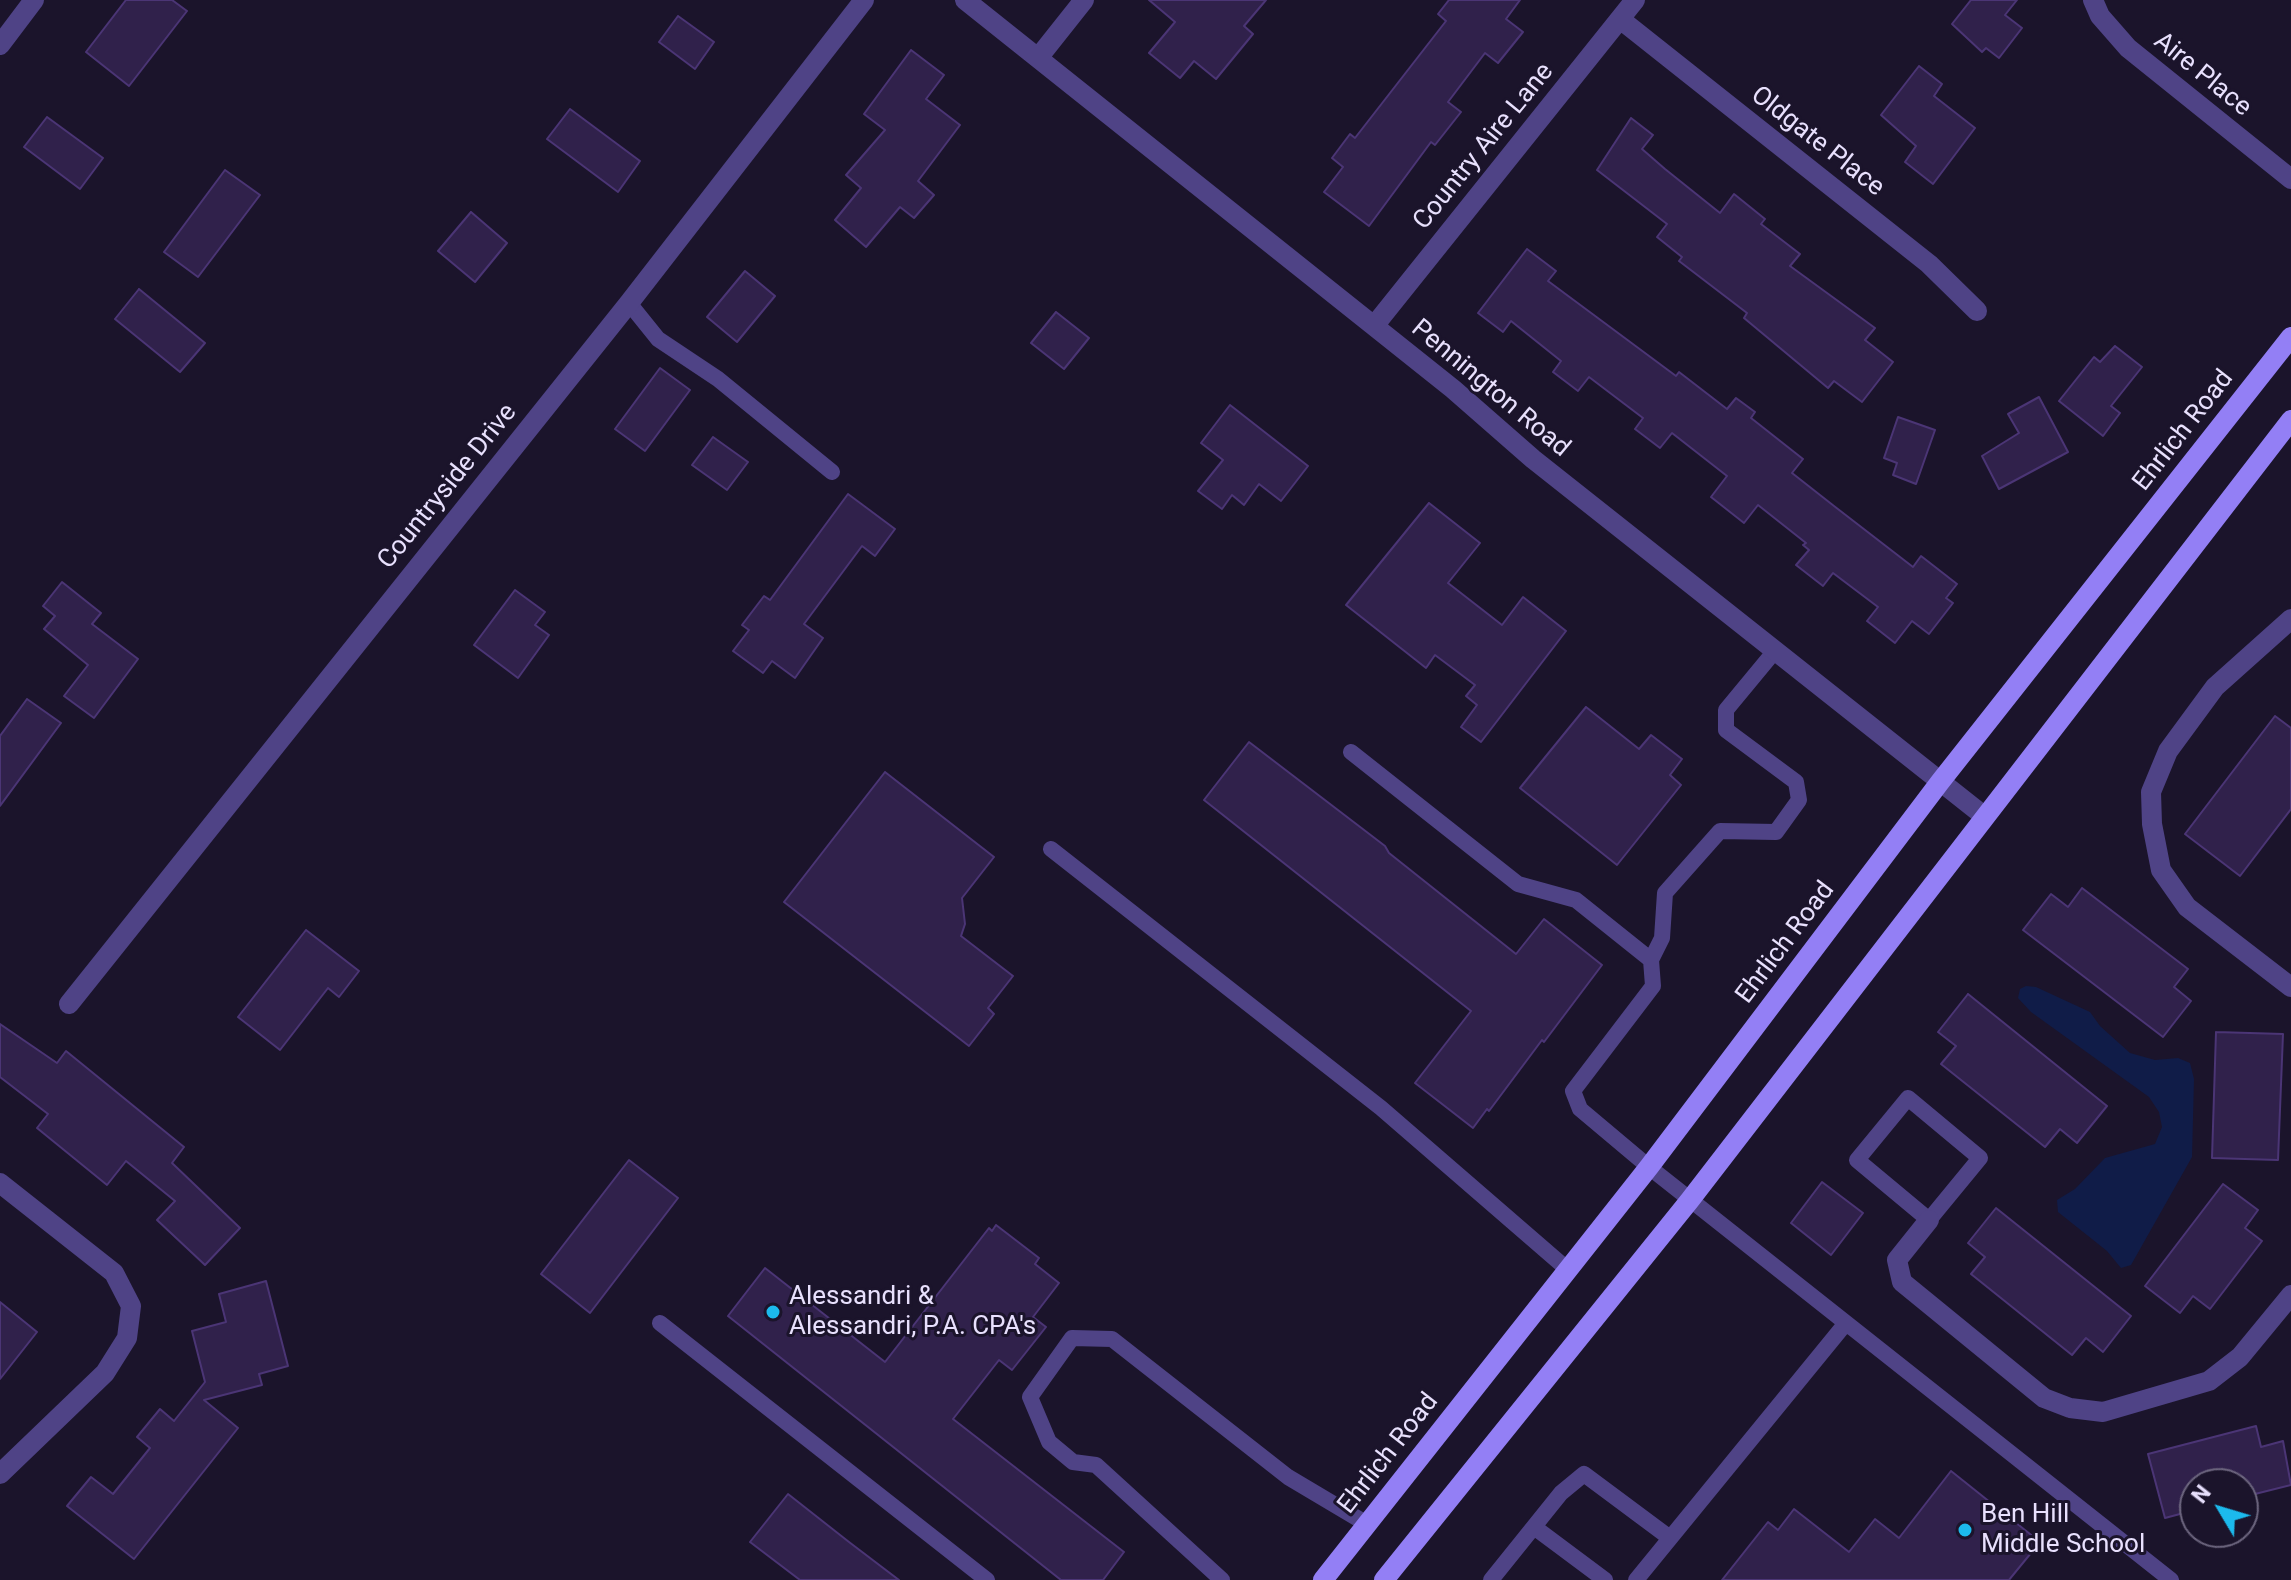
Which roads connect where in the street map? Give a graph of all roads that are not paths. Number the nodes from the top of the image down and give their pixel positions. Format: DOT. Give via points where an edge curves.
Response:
graph roads {
  1 [pos="34,0"];
  2 [pos="864,0"];
  3 [pos="965,0"];
  4 [pos="1084,0"];
  5 [pos="1635,0"];
  6 [pos="2093,0"];
  7 [pos="1620,19"];
  8 [pos="0,45"];
  9 [pos="1038,58"];
  10 [pos="2291,179"];
  11 [pos="629,303"];
  12 [pos="1977,311"];
  13 [pos="1374,326"];
  14 [pos="2291,337"];
  15 [pos="2291,420"];
  16 [pos="832,472"];
  17 [pos="2291,619"];
  18 [pos="1774,652"];
  19 [pos="1351,752"];
  20 [pos="1940,782"];
  21 [pos="1984,816"];
  22 [pos="1051,849"];
  23 [pos="1651,960"];
  24 [pos="2291,987"];
  25 [pos="69,1004"];
  26 [pos="1649,1167"];
  27 [pos="0,1183"];
  28 [pos="1690,1200"];
  29 [pos="1929,1220"];
  30 [pos="1567,1269"];
  31 [pos="2291,1295"];
  32 [pos="660,1323"];
  33 [pos="1846,1323"];
  34 [pos="0,1474"];
  35 [pos="1367,1524"];
  36 [pos="1534,1527"];
  37 [pos="1670,1538"];
  38 [pos="987,1580"];
  39 [pos="1222,1580"];
  40 [pos="1323,1580"];
  41 [pos="1384,1580"];
  42 [pos="1491,1580"];
  43 [pos="1605,1580"];
  44 [pos="1636,1580"];
  45 [pos="2171,1580"];
  1 -- 8 [label="street"];
  2 -- 11 [label="street, Countryside Drive"];
  3 -- 9 [label="street, Pennington Road"];
  4 -- 9 [label="street"];
  5 -- 7 [label="street, Country Aire Lane"];
  6 -- 10 [label="street, Aire Place" via="2128,48"];
  7 -- 12 [label="street, Oldgate Place" via="1929,264"];
  7 -- 13 [label="street, Country Aire Lane"];
  9 -- 13 [label="street, Pennington Road"];
  11 -- 16 [label="lane" via="658,339 718,379"];
  11 -- 25 [label="street, Countryside Drive"];
  13 -- 18 [label="street, Pennington Road"];
  14 -- 20 [label="main road, Ehrlich Road"];
  15 -- 21 [label="main road"];
  17 -- 24 [label="street" via="2215,687 2168,751 2151,792 2161,870 2178,895"];
  18 -- 20 [label="street, Pennington Road"];
  18 -- 23 [label="lane" via="1726,710 1726,730 1796,782 1799,800 1776,832 1720,831 1665,893 1662,938"];
  19 -- 23 [label="lane" via="1518,884 1576,900"];
  20 -- 21 [label="street, Pennington Road"];
  20 -- 26 [label="main road, Ehrlich Road"];
  21 -- 28 [label="main road"];
  22 -- 30 [label="lane" via="1381,1108"];
  23 -- 26 [label="lane" via="1653,986 1573,1091 1580,1109"];
  26 -- 28 [label="lane"];
  26 -- 30 [label="main road, Ehrlich Road"];
  27 -- 34 [label="street" via="114,1273 131,1306 127,1338 105,1373"];
  28 -- 33 [label="lane"];
  28 -- 41 [label="main road"];
  29 -- 29 [label="lane" via="1980,1158 1908,1098 1857,1160"];
  29 -- 31 [label="street" via="1897,1260 1902,1282 2044,1398 2070,1408 2103,1412 2209,1381 2240,1357"];
  30 -- 35 [label="main road, Ehrlich Road"];
  32 -- 38 [label="lane"];
  33 -- 37 [label="lane"];
  33 -- 45 [label="lane"];
  35 -- 39 [label="lane" via="1288,1477 1112,1339 1072,1338 1030,1397 1049,1442 1073,1462 1096,1465"];
  35 -- 40 [label="main road, Ehrlich Road"];
  36 -- 37 [label="lane" via="1574,1478 1584,1474"];
  36 -- 42 [label="lane"];
  36 -- 43 [label="lane"];
  37 -- 44 [label="lane"];
}
